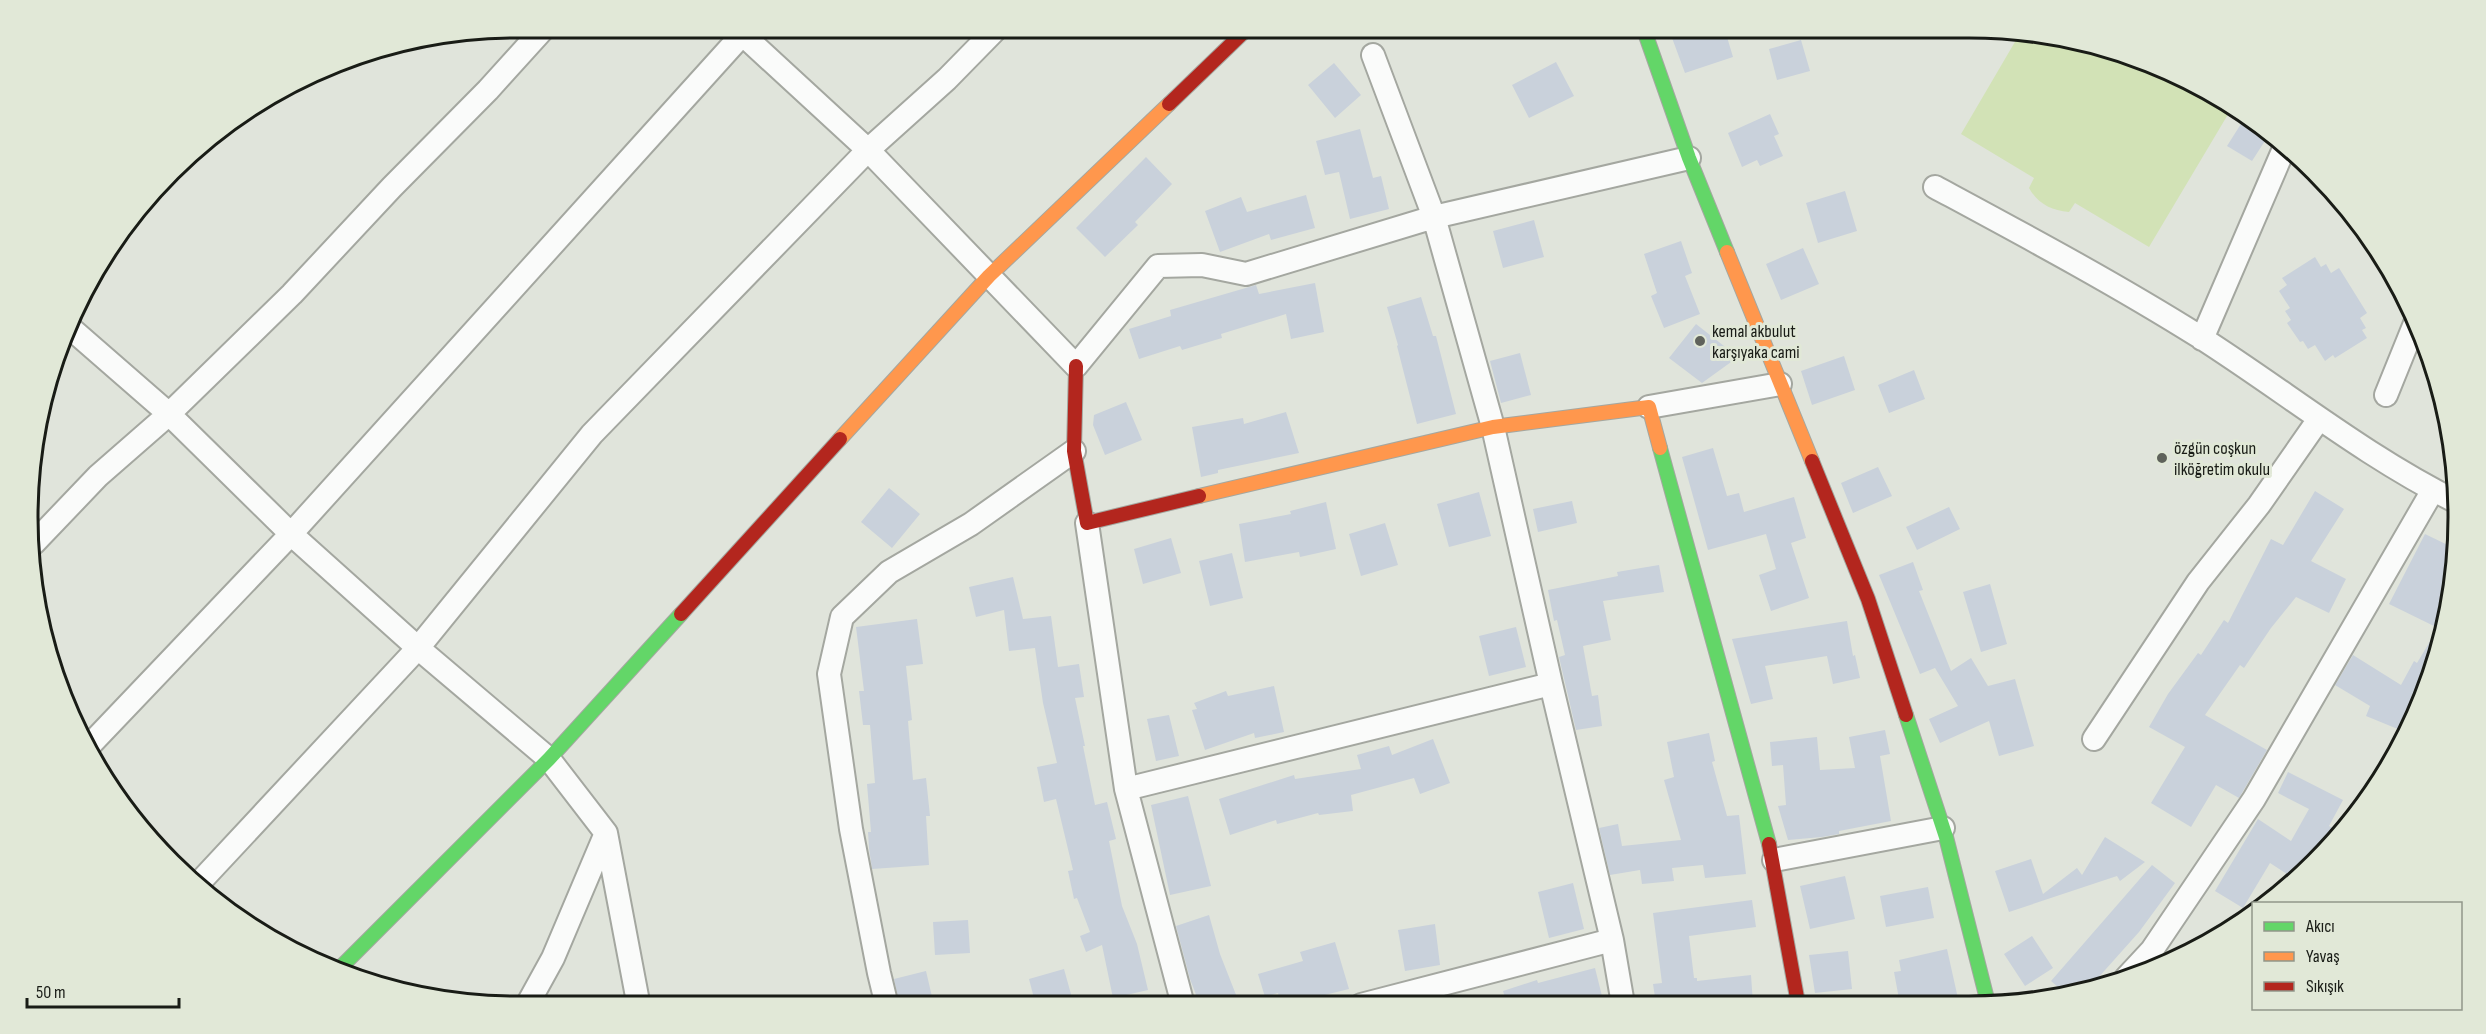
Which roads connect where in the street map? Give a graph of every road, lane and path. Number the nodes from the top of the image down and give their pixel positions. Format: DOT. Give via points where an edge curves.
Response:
graph roads {
  1 [pos="535,38"];
  2 [pos="739,38"];
  3 [pos="754,38"];
  4 [pos="987,38"];
  5 [pos="1238,38"];
  6 [pos="1647,38"];
  7 [pos="1373,55"];
  8 [pos="868,150"];
  9 [pos="2282,154"];
  10 [pos="1689,158"];
  11 [pos="1935,186"];
  12 [pos="1434,217"];
  13 [pos="989,276"];
  14 [pos="75,332"];
  15 [pos="2411,333"];
  16 [pos="2202,339"];
  17 [pos="1076,366"];
  18 [pos="1780,384"];
  19 [pos="2386,395"];
  20 [pos="1649,407"];
  21 [pos="169,414"];
  22 [pos="2319,419"];
  23 [pos="1493,427"];
  24 [pos="1074,451"];
  25 [pos="2433,490"];
  26 [pos="2447,497"];
  27 [pos="1087,523"];
  28 [pos="291,534"];
  29 [pos="39,538"];
  30 [pos="418,648"];
  31 [pos="1551,684"];
  32 [pos="2094,739"];
  33 [pos="94,741"];
  34 [pos="549,759"];
  35 [pos="1126,789"];
  36 [pos="1943,828"];
  37 [pos="606,833"];
  38 [pos="1774,860"];
  39 [pos="202,879"];
  40 [pos="1612,940"];
  41 [pos="344,964"];
  42 [pos="2138,965"];
  43 [pos="1986,995"];
  44 [pos="532,996"];
  45 [pos="637,996"];
  46 [pos="885,996"];
  47 [pos="1182,996"];
  48 [pos="1396,996"];
  49 [pos="1622,996"];
  50 [pos="1797,996"];
  1 -- 21 [label="street" via="292,294"];
  2 -- 28 [label="street"];
  3 -- 8 [label="street"];
  4 -- 8 [label="street"];
  5 -- 13 [label="street"];
  6 -- 10 [label="street"];
  7 -- 12 [label="street"];
  8 -- 13 [label="street"];
  8 -- 30 [label="street" via="592,434"];
  9 -- 16 [label="street"];
  10 -- 12 [label="street"];
  10 -- 18 [label="street"];
  11 -- 16 [label="street" via="2097,274"];
  12 -- 17 [label="street" via="1246,274 1202,266 1158,266"];
  12 -- 23 [label="street"];
  13 -- 17 [label="street"];
  13 -- 34 [label="street"];
  14 -- 21 [label="street"];
  15 -- 19 [label="street"];
  16 -- 22 [label="street"];
  17 -- 24 [label="street"];
  18 -- 20 [label="street"];
  18 -- 36 [label="street" via="1868,599"];
  20 -- 23 [label="street"];
  20 -- 38 [label="street"];
  21 -- 28 [label="street"];
  21 -- 29 [label="street" via="98,476"];
  22 -- 25 [label="street"];
  22 -- 32 [label="street" via="2259,505 2198,582"];
  23 -- 27 [label="street"];
  23 -- 31 [label="street"];
  24 -- 27 [label="street"];
  24 -- 46 [label="street" via="971,524 889,572 842,617 829,674 851,829"];
  25 -- 26 [label="street"];
  25 -- 42 [label="street" via="2254,799"];
  27 -- 35 [label="street"];
  28 -- 30 [label="street"];
  28 -- 33 [label="street"];
  30 -- 34 [label="street"];
  30 -- 39 [label="street"];
  31 -- 35 [label="street"];
  31 -- 40 [label="street"];
  34 -- 37 [label="street"];
  34 -- 41 [label="street"];
  35 -- 47 [label="street"];
  36 -- 38 [label="street"];
  36 -- 43 [label="street"];
  37 -- 44 [label="street" via="553,958"];
  37 -- 45 [label="street"];
  38 -- 50 [label="street"];
  40 -- 48 [label="street"];
  40 -- 49 [label="street"];
}
